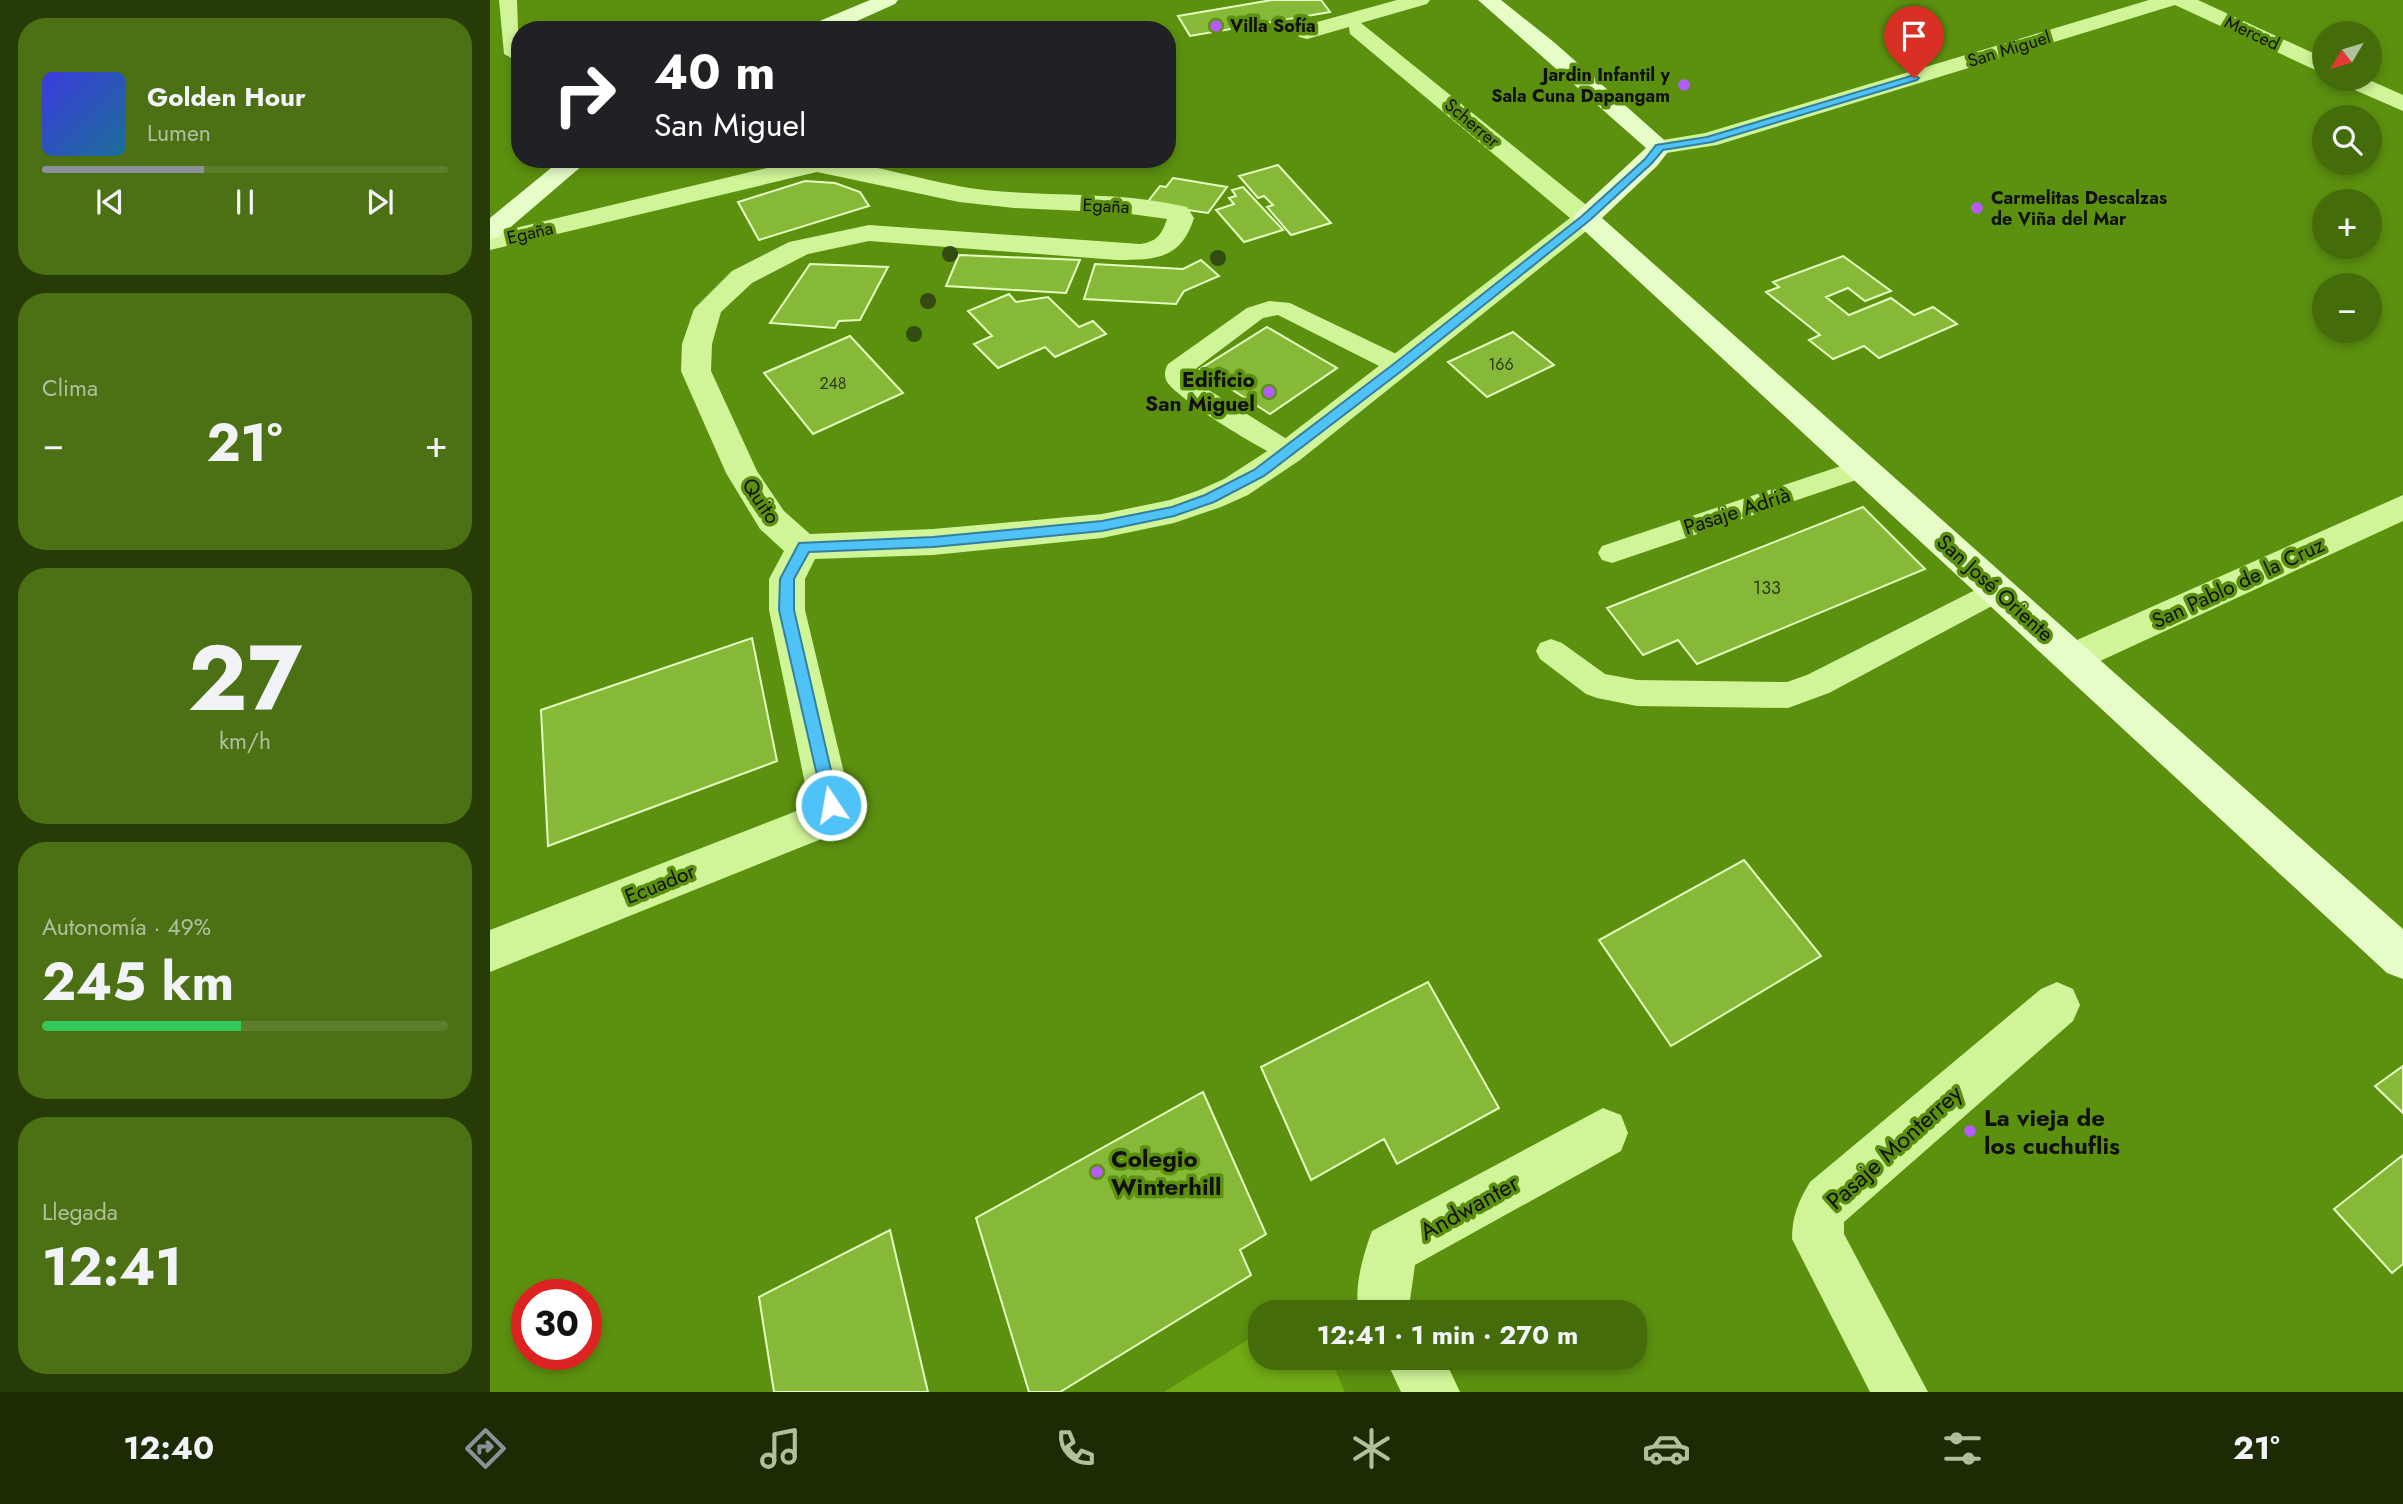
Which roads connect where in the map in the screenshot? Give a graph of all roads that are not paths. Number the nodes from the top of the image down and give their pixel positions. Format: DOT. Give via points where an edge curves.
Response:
graph roads {
  1 [pos="508,0"];
  2 [pos="888,0"];
  3 [pos="1419,0"];
  4 [pos="1488,0"];
  5 [pos="2171,0"];
  6 [pos="2181,0"];
  7 [pos="839,21"];
  8 [pos="1358,29"];
  9 [pos="511,32"];
  10 [pos="1307,32"];
  11 [pos="2312,61"];
  12 [pos="2375,91"];
  13 [pos="2403,104"];
  14 [pos="1660,147"];
  15 [pos="567,168"];
  16 [pos="794,168"];
  17 [pos="851,168"];
  18 [pos="1586,218"];
  19 [pos="490,231"];
  20 [pos="490,242"];
  21 [pos="697,344"];
  22 [pos="1400,366"];
  23 [pos="1289,452"];
  24 [pos="1862,468"];
  25 [pos="2403,507"];
  26 [pos="804,547"];
  27 [pos="1612,553"];
  28 [pos="1997,590"];
  29 [pos="1551,652"];
  30 [pos="2072,658"];
  31 [pos="490,951"];
  32 [pos="2403,958"];
  33 [pos="2057,1005"];
  34 [pos="1603,1133"];
  35 [pos="1383,1300"];
  36 [pos="1420,1370"];
  37 [pos="1432,1392"];
  38 [pos="1900,1392"];
  1 -- 9 [label="lane"];
  2 -- 7 [label="street"];
  3 -- 10 [label="street"];
  4 -- 14 [label="street"];
  5 -- 14 [label="street, San Miguel" via="1708,140"];
  6 -- 11 [label="street, Merced"];
  8 -- 18 [label="street, Scherrer"];
  12 -- 13 [label="street"];
  14 -- 18 [label="street"];
  15 -- 19 [label="street"];
  16 -- 20 [label="street, Egaña"];
  17 -- 21 [label="street, Egaña" via="957,194 1126,206 1169,211 1181,218 1177,236 1168,245 1147,252 869,233 799,248 742,277 708,309"];
  18 -- 22 [label="street"];
  18 -- 24 [label="street, San José Oriente"];
  21 -- 26 [label="street, Quito" via="696,371 742,473 772,520"];
  22 -- 23 [label="street"];
  22 -- 23 [label="lane" via="1282,308 1269,308 1255,313 1177,370 1187,388"];
  23 -- 26 [label="street" via="1236,487 1137,520 1006,537"];
  24 -- 27 [label="lane, Pasaje Adrià"];
  24 -- 28 [label="street, San José Oriente"];
  25 -- 30 [label="street, San Pablo de la Cruz"];
  26 -- 31 [label="street, Ecuador" via="787,579 787,610 830,798 827,812 809,825"];
  28 -- 29 [label="lane" via="1818,684 1788,695 1637,693 1597,684"];
  28 -- 30 [label="street, San José Oriente"];
  30 -- 32 [label="street, San José Oriente"];
  33 -- 38 [label="street, Pasaje Monterrey" via="1828,1200 1818,1217 1818,1239"];
  34 -- 35 [label="street, Andwanter" via="1391,1250"];
  36 -- 37 [label="street"];
}
